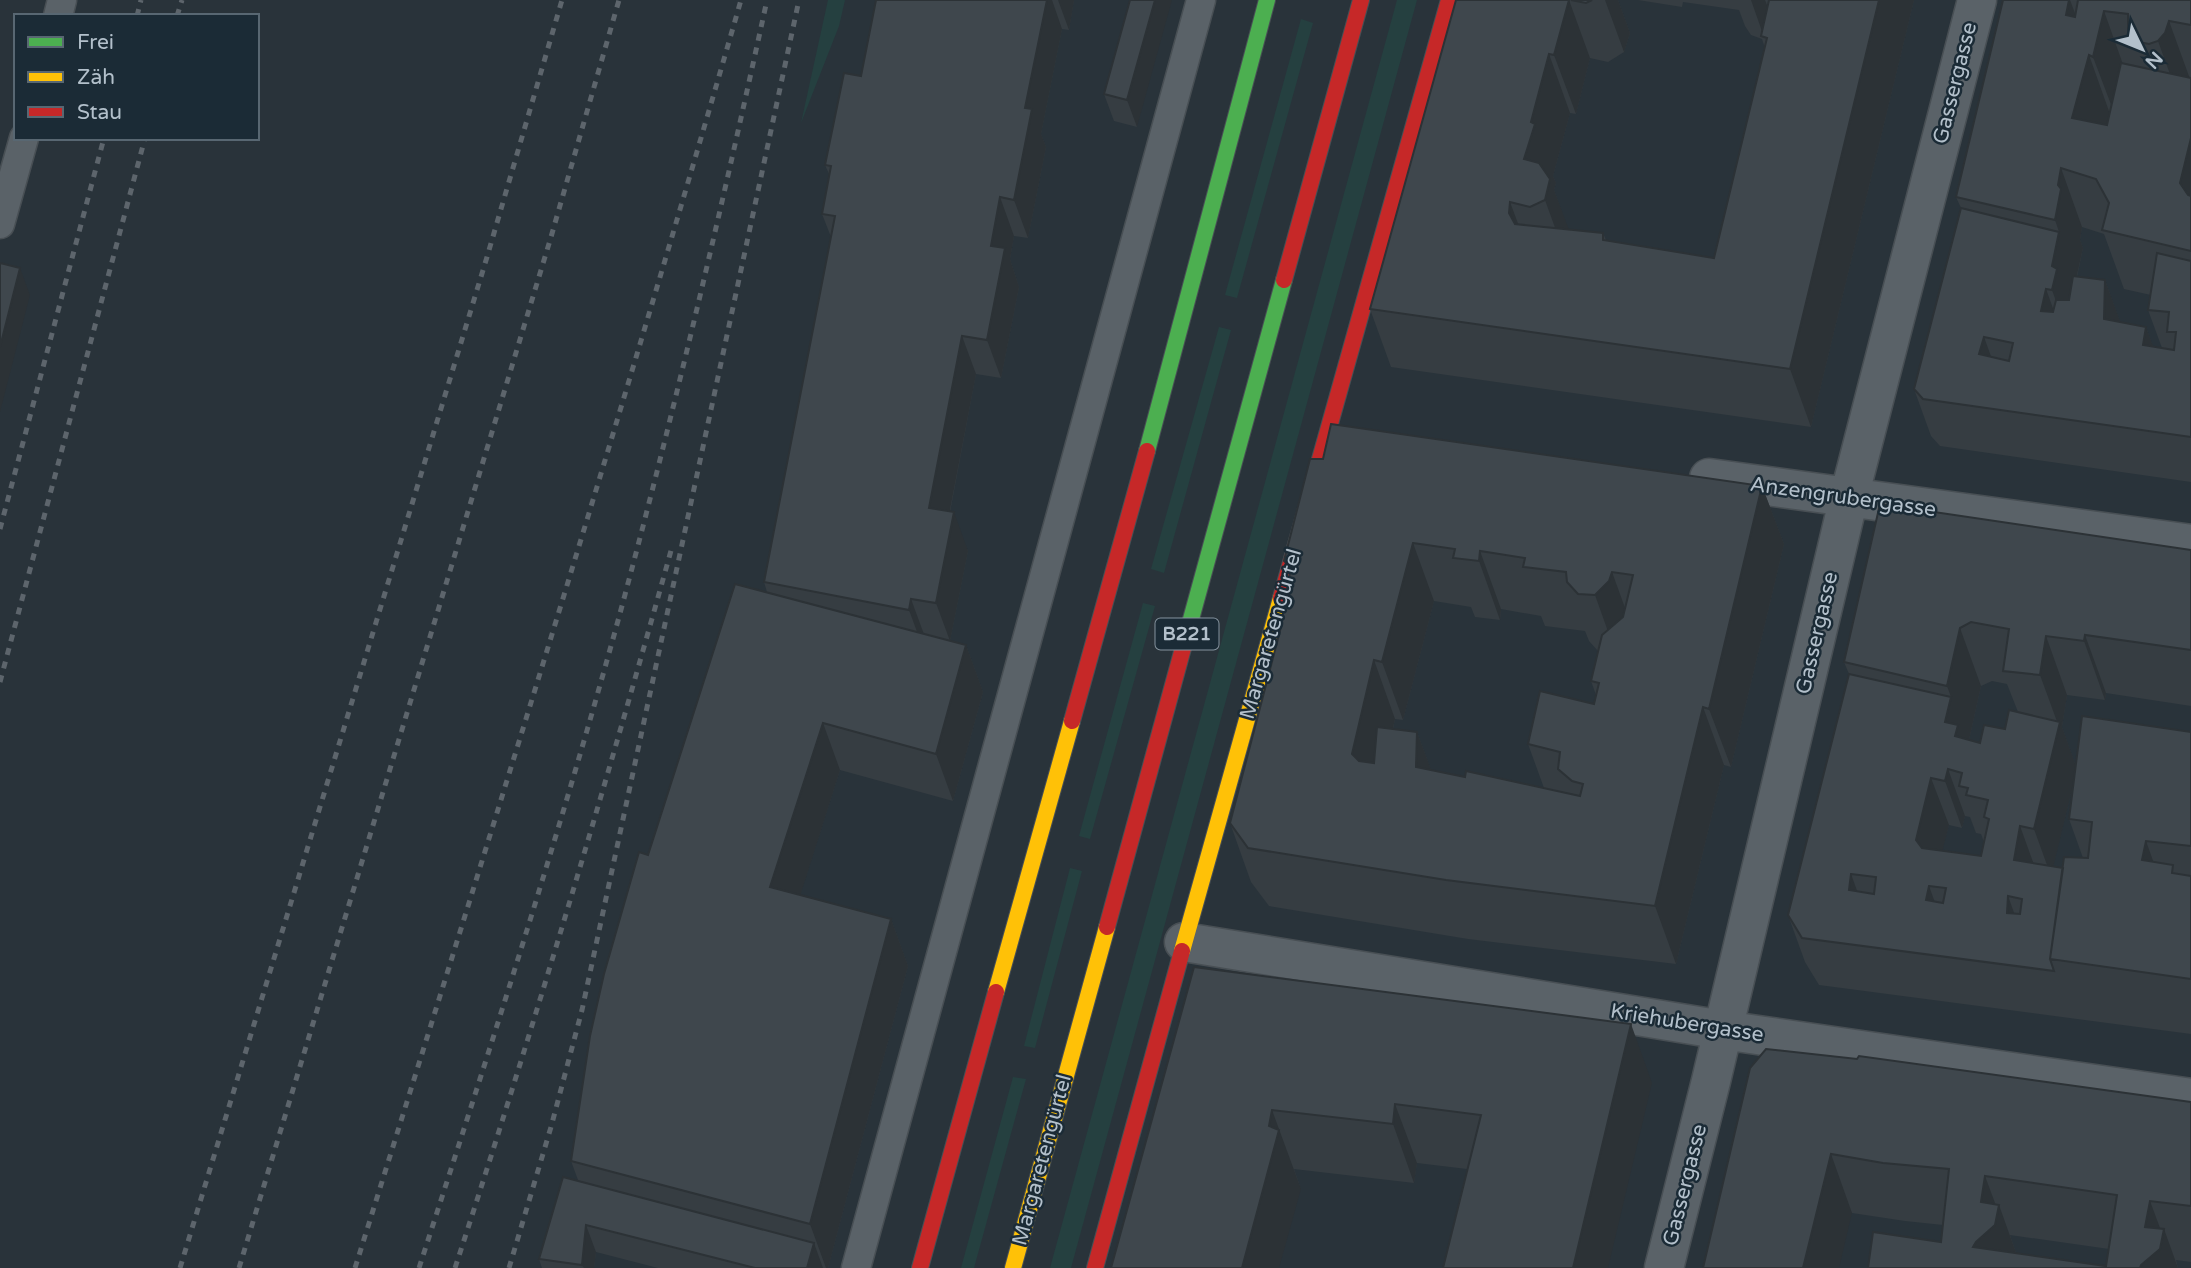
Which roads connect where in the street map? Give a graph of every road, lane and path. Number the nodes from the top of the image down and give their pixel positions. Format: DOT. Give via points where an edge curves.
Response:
graph roads {
  1 [pos="1201,0"];
  2 [pos="1267,0"];
  3 [pos="1362,0"];
  4 [pos="1449,0"];
  5 [pos="1977,0"];
  6 [pos="23,140"];
  7 [pos="0,224"];
  8 [pos="1329,426"];
  9 [pos="1370,431"];
  10 [pos="1682,475"];
  11 [pos="1849,497"];
  12 [pos="2191,544"];
  13 [pos="1184,942"];
  14 [pos="1723,1030"];
  15 [pos="2191,1098"];
  16 [pos="856,1268"];
  17 [pos="920,1268"];
  18 [pos="1013,1268"];
  19 [pos="1095,1268"];
  20 [pos="1664,1268"];
  1 -- 16 [label="lane"];
  2 -- 17 [label="main road"];
  3 -- 18 [label="main road, Margaretengürtel / B221"];
  4 -- 8 [label="main road, Margaretengürtel"];
  5 -- 11 [label="street, Gassergasse"];
  6 -- 7 [label="lane"];
  8 -- 9 [label="street"];
  8 -- 13 [label="main road, Margaretengürtel"];
  10 -- 11 [label="street, Anzengrubergasse"];
  11 -- 12 [label="street, Anzengrubergasse"];
  11 -- 14 [label="street, Gassergasse"];
  13 -- 14 [label="street, Kriehubergasse"];
  13 -- 19 [label="main road, Margaretengürtel"];
  14 -- 15 [label="street, Kriehubergasse"];
  14 -- 20 [label="street, Gassergasse"];
}
